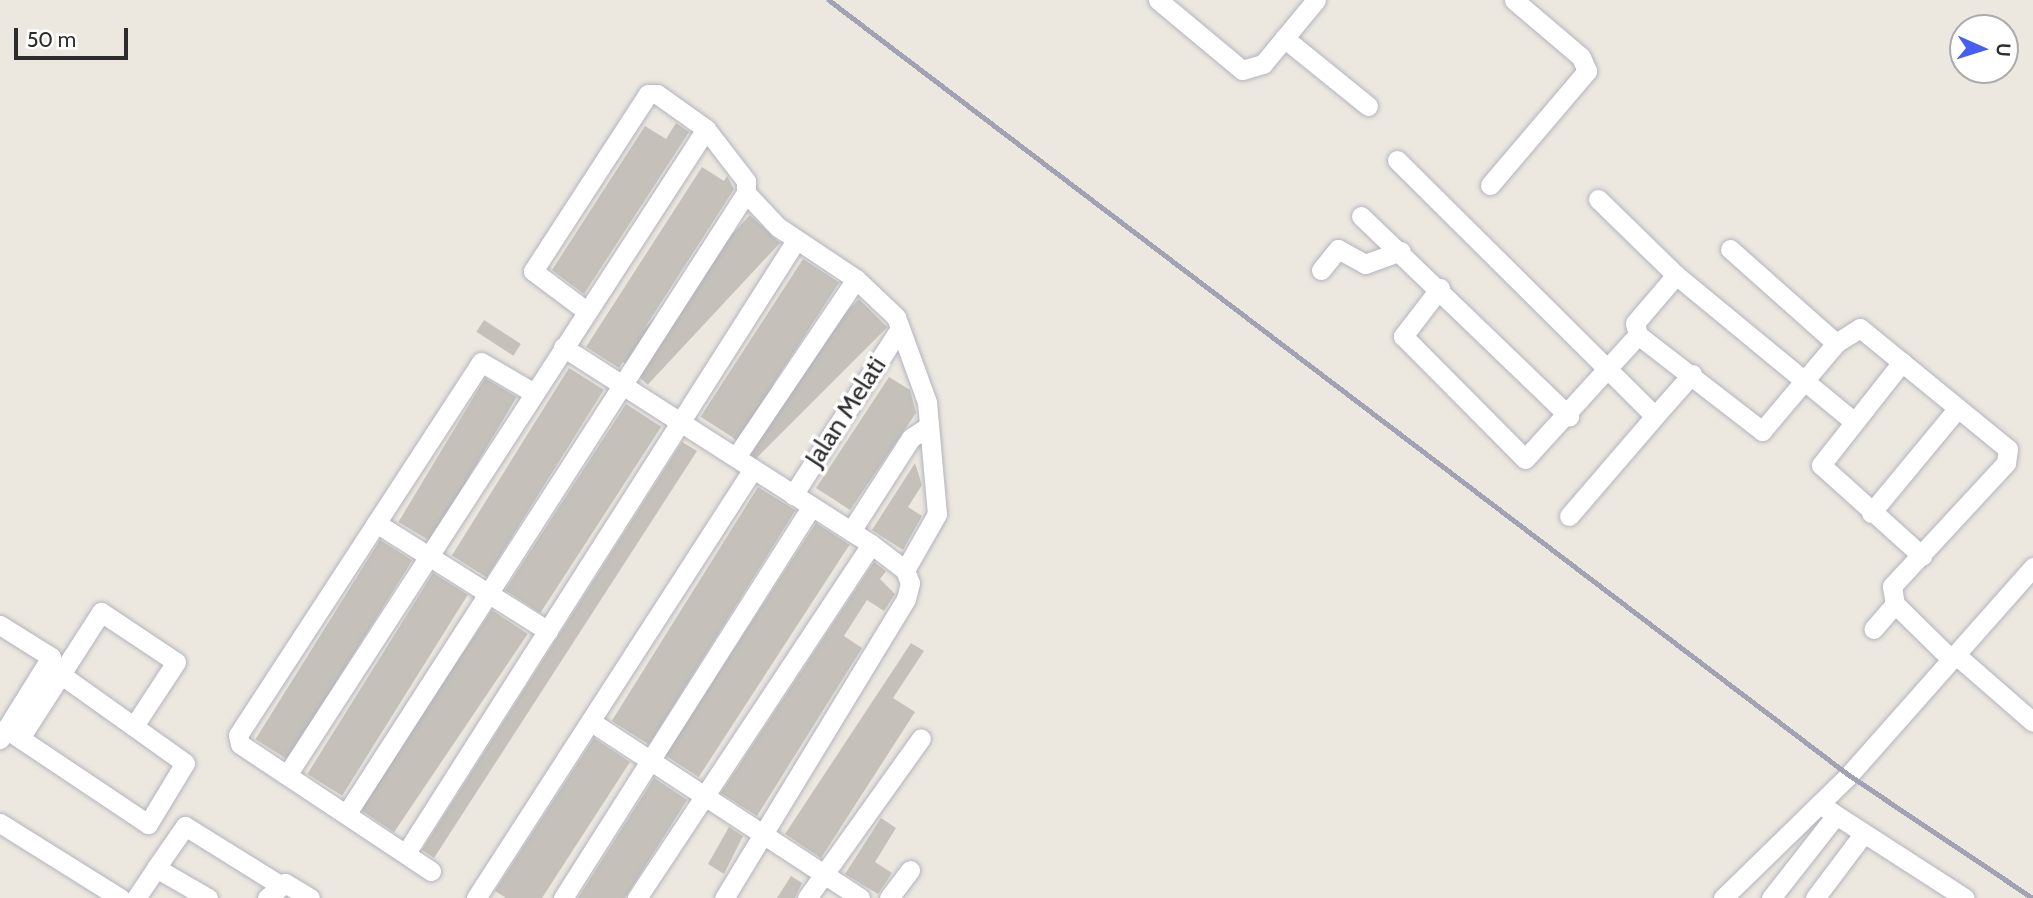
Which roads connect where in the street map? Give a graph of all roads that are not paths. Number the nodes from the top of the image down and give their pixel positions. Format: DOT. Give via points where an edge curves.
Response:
graph roads {
  1 [pos="1158,0"];
  2 [pos="1316,0"];
  3 [pos="1514,0"];
  4 [pos="1284,38"];
  5 [pos="1368,106"];
  6 [pos="706,129"];
  7 [pos="1397,160"];
  8 [pos="1490,185"];
  9 [pos="746,193"];
  10 [pos="1598,199"];
  11 [pos="1361,216"];
  12 [pos="795,242"];
  13 [pos="1730,249"];
  14 [pos="1401,251"];
  15 [pos="1321,270"];
  16 [pos="1676,275"];
  17 [pos="856,279"];
  18 [pos="1440,288"];
  19 [pos="585,310"];
  20 [pos="899,330"];
  21 [pos="1638,335"];
  22 [pos="1836,342"];
  23 [pos="563,347"];
  24 [pos="1902,362"];
  25 [pos="1606,366"];
  26 [pos="1692,374"];
  27 [pos="1805,381"];
  28 [pos="623,382"];
  29 [pos="534,393"];
  30 [pos="1958,408"];
  31 [pos="1569,416"];
  32 [pos="1656,416"];
  33 [pos="680,420"];
  34 [pos="1853,421"];
  35 [pos="929,426"];
  36 [pos="736,457"];
  37 [pos="753,469"];
  38 [pos="793,495"];
  39 [pos="812,506"];
  40 [pos="1871,513"];
  41 [pos="1569,516"];
  42 [pos="376,523"];
  43 [pos="851,531"];
  44 [pos="871,544"];
  45 [pos="1922,556"];
  46 [pos="429,559"];
  47 [pos="2033,567"];
  48 [pos="905,570"];
  49 [pos="489,594"];
  50 [pos="1895,604"];
  51 [pos="0,625"];
  52 [pos="1873,629"];
  53 [pos="548,631"];
  54 [pos="1953,656"];
  55 [pos="60,674"];
  56 [pos="2033,722"];
  57 [pos="593,723"];
  58 [pos="8,725"];
  59 [pos="134,726"];
  60 [pos="921,738"];
  61 [pos="650,758"];
  62 [pos="287,775"];
  63 [pos="706,797"];
  64 [pos="1819,803"];
  65 [pos="347,813"];
  66 [pos="1836,815"];
  67 [pos="0,823"];
  68 [pos="1864,833"];
  69 [pos="765,836"];
  70 [pos="406,853"];
  71 [pos="156,868"];
  72 [pos="910,870"];
  73 [pos="431,872"];
  74 [pos="822,874"];
  75 [pos="273,891"];
  76 [pos="482,896"];
  77 [pos="120,898"];
  78 [pos="136,898"];
  79 [pos="208,898"];
  80 [pos="310,898"];
  81 [pos="563,898"];
  82 [pos="637,898"];
  83 [pos="724,898"];
  84 [pos="807,898"];
  85 [pos="860,898"];
  86 [pos="889,898"];
  87 [pos="1723,898"];
  88 [pos="1771,898"];
  89 [pos="1815,898"];
  90 [pos="1965,898"];
  1 -- 4 [label="street" via="1242,70 1263,64"];
  2 -- 4 [label="street"];
  3 -- 8 [label="street" via="1581,57 1587,71"];
  4 -- 5 [label="street"];
  6 -- 9 [label="street" via="746,181"];
  6 -- 19 [label="street"];
  6 -- 19 [label="street" via="648,94 533,271"];
  7 -- 25 [label="street"];
  9 -- 12 [label="street"];
  9 -- 28 [label="street"];
  10 -- 16 [label="street"];
  11 -- 14 [label="street"];
  12 -- 17 [label="street"];
  12 -- 33 [label="street"];
  13 -- 22 [label="street"];
  14 -- 15 [label="street" via="1365,264 1338,249"];
  14 -- 18 [label="street"];
  16 -- 21 [label="street" via="1635,323"];
  16 -- 27 [label="street"];
  17 -- 20 [label="street" via="879,296"];
  17 -- 36 [label="street"];
  18 -- 31 [label="street"];
  18 -- 31 [label="street" via="1403,336 1522,458"];
  19 -- 23 [label="street"];
  20 -- 35 [label="street" via="927,402"];
  20 -- 38 [label="street, Jalan Melati"];
  21 -- 25 [label="street"];
  21 -- 26 [label="street"];
  22 -- 24 [label="street" via="1860,328"];
  22 -- 27 [label="street"];
  23 -- 28 [label="street"];
  23 -- 29 [label="street"];
  24 -- 30 [label="street"];
  24 -- 34 [label="street"];
  25 -- 31 [label="street"];
  25 -- 32 [label="street"];
  26 -- 27 [label="street" via="1762,431"];
  26 -- 32 [label="street"];
  27 -- 34 [label="street"];
  28 -- 33 [label="street"];
  28 -- 49 [label="street"];
  29 -- 42 [label="street" via="481,362"];
  29 -- 46 [label="street"];
  30 -- 40 [label="street"];
  30 -- 45 [label="street" via="2009,456"];
  32 -- 41 [label="street"];
  33 -- 36 [label="street"];
  33 -- 53 [label="street"];
  34 -- 40 [label="street" via="1821,465"];
  35 -- 43 [label="street" via="911,438"];
  35 -- 48 [label="street" via="937,513"];
  36 -- 37 [label="street"];
  37 -- 38 [label="street"];
  37 -- 57 [label="street"];
  38 -- 39 [label="street"];
  39 -- 43 [label="street"];
  39 -- 61 [label="street"];
  40 -- 45 [label="street"];
  42 -- 46 [label="street"];
  42 -- 62 [label="street" via="238,735 240,744"];
  43 -- 44 [label="street"];
  44 -- 48 [label="street"];
  44 -- 63 [label="street"];
  45 -- 50 [label="street" via="1892,586"];
  46 -- 49 [label="street"];
  46 -- 62 [label="street"];
  47 -- 54 [label="street"];
  48 -- 69 [label="street" via="906,599"];
  49 -- 53 [label="street"];
  49 -- 65 [label="street"];
  50 -- 52 [label="street"];
  50 -- 54 [label="street"];
  51 -- 58 [label="street" via="51,657"];
  53 -- 70 [label="street"];
  54 -- 56 [label="street"];
  54 -- 64 [label="street"];
  55 -- 58 [label="street"];
  55 -- 59 [label="street"];
  55 -- 59 [label="street" via="101,612 176,662"];
  57 -- 61 [label="street"];
  57 -- 76 [label="street"];
  58 -- 59 [label="street" via="148,824 185,763"];
  60 -- 74 [label="street"];
  61 -- 63 [label="street"];
  61 -- 81 [label="street"];
  62 -- 65 [label="street"];
  63 -- 69 [label="street"];
  63 -- 82 [label="street"];
  64 -- 66 [label="street"];
  64 -- 87 [label="street"];
  65 -- 70 [label="street"];
  66 -- 68 [label="street"];
  66 -- 88 [label="street"];
  67 -- 77 [label="street"];
  68 -- 89 [label="street"];
  68 -- 90 [label="street"];
  69 -- 74 [label="street"];
  69 -- 83 [label="street"];
  70 -- 73 [label="street"];
  71 -- 75 [label="street" via="179,831 192,826"];
  71 -- 78 [label="street"];
  71 -- 79 [label="street"];
  72 -- 86 [label="street"];
  74 -- 84 [label="street"];
  74 -- 85 [label="street"];
  75 -- 80 [label="street"];
}
